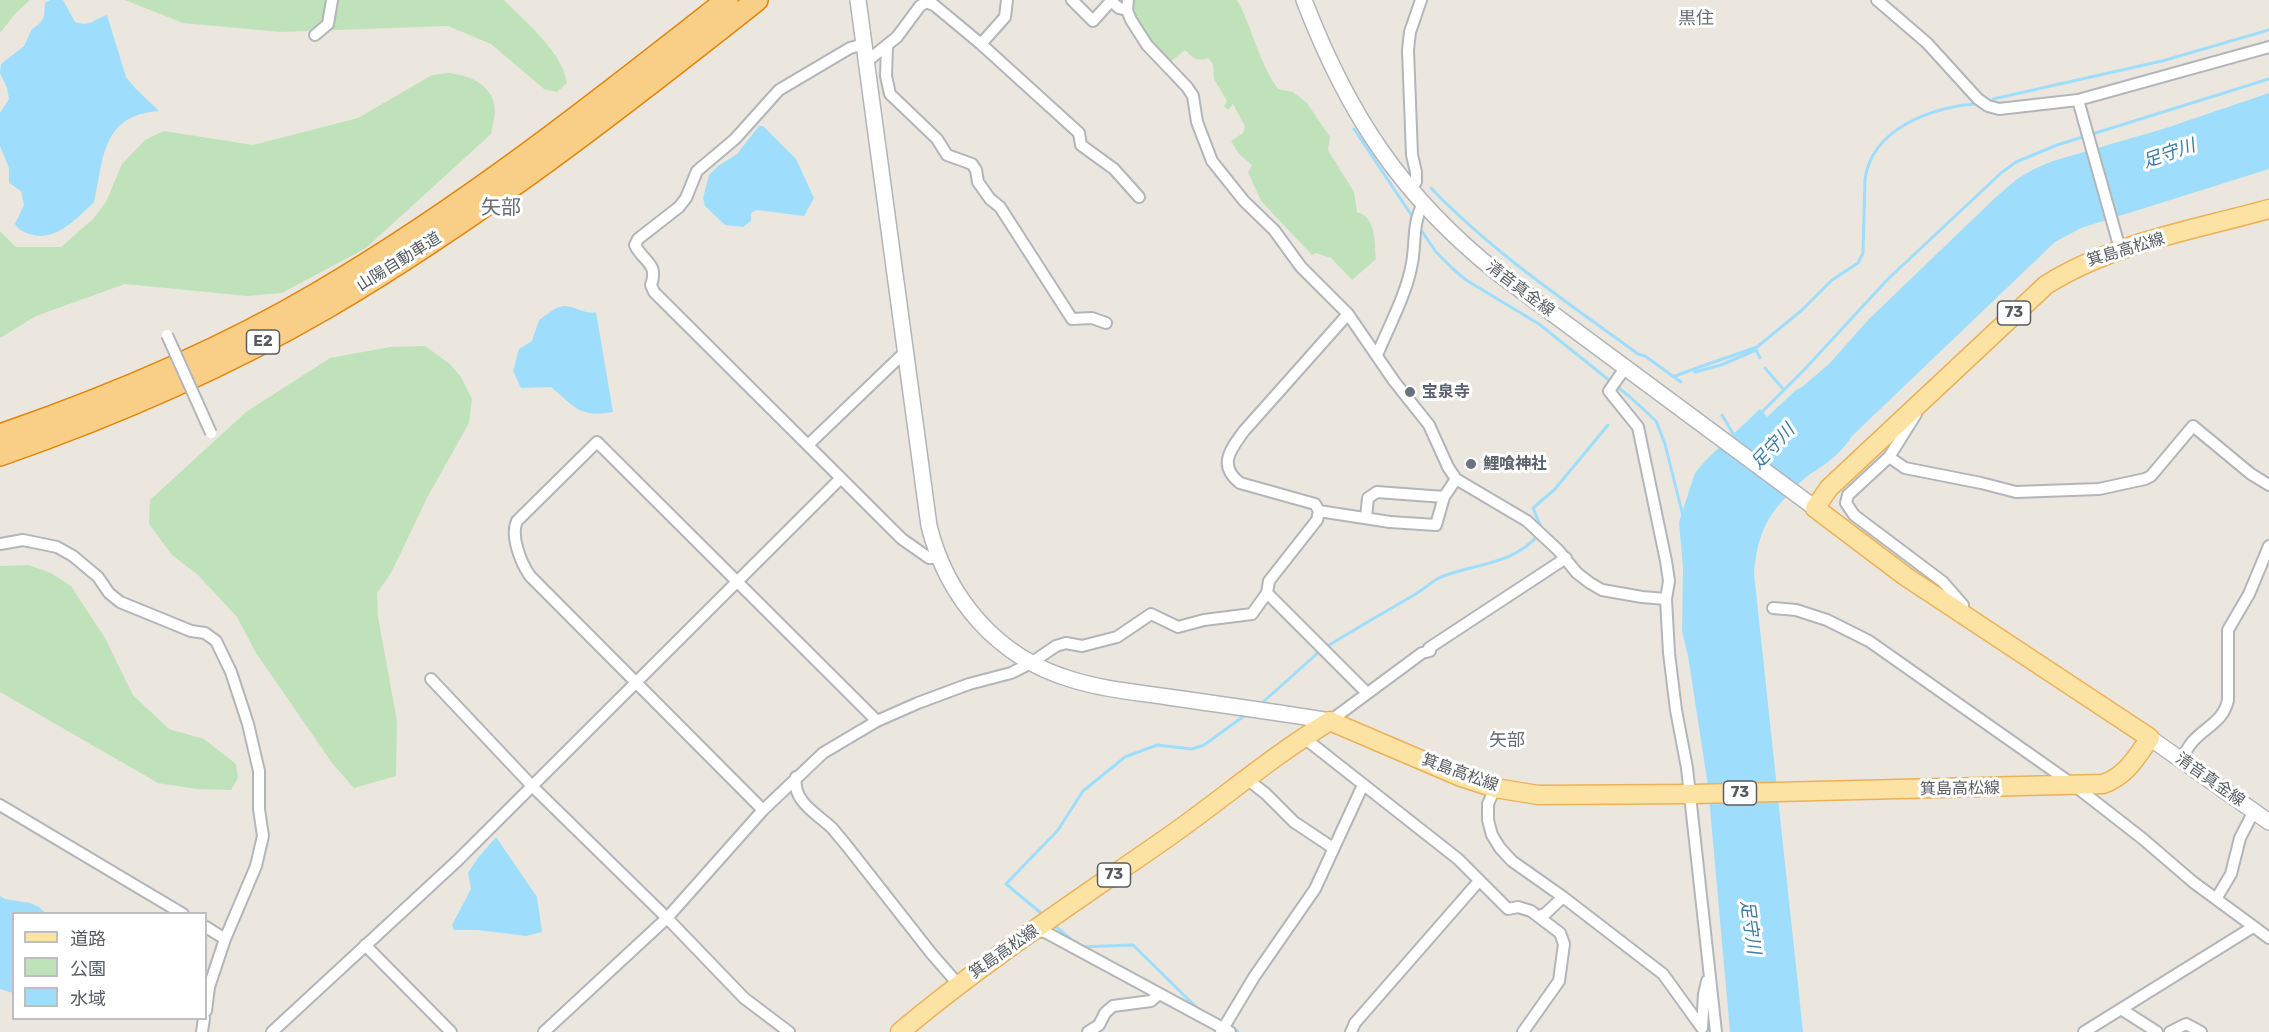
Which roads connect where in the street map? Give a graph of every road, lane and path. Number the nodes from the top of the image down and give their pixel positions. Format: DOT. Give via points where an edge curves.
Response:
graph roads {
  1 [pos="332,0"];
  2 [pos="727,0"];
  3 [pos="757,0"];
  4 [pos="858,0"];
  5 [pos="1007,0"];
  6 [pos="1072,0"];
  7 [pos="1304,0"];
  8 [pos="1421,0"];
  9 [pos="1877,0"];
  10 [pos="1127,5"];
  11 [pos="315,35"];
  12 [pos="864,44"];
  13 [pos="981,44"];
  14 [pos="887,45"];
  15 [pos="2269,47"];
  16 [pos="866,62"];
  17 [pos="2079,104"];
  18 [pos="501,184"];
  19 [pos="1409,189"];
  20 [pos="1139,197"];
  21 [pos="2269,209"];
  22 [pos="1418,215"];
  23 [pos="2119,245"];
  24 [pos="1348,315"];
  25 [pos="1106,323"];
  26 [pos="167,335"];
  27 [pos="905,352"];
  28 [pos="1377,355"];
  29 [pos="1618,378"];
  30 [pos="1911,410"];
  31 [pos="211,433"];
  32 [pos="0,435"];
  33 [pos="808,445"];
  34 [pos="0,455"];
  35 [pos="1889,457"];
  36 [pos="841,478"];
  37 [pos="1456,479"];
  38 [pos="2269,485"];
  39 [pos="1444,497"];
  40 [pos="1808,503"];
  41 [pos="1319,511"];
  42 [pos="1366,518"];
  43 [pos="0,544"];
  44 [pos="2269,546"];
  45 [pos="939,558"];
  46 [pos="1566,558"];
  47 [pos="737,580"];
  48 [pos="1267,593"];
  49 [pos="1666,599"];
  50 [pos="1773,608"];
  51 [pos="1961,613"];
  52 [pos="1031,663"];
  53 [pos="431,679"];
  54 [pos="635,683"];
  55 [pos="1367,693"];
  56 [pos="877,721"];
  57 [pos="1330,721"];
  58 [pos="1303,737"];
  59 [pos="2150,738"];
  60 [pos="2182,761"];
  61 [pos="796,777"];
  62 [pos="1247,779"];
  63 [pos="1363,785"];
  64 [pos="2074,786"];
  65 [pos="533,787"];
  66 [pos="1496,788"];
  67 [pos="1691,794"];
  68 [pos="0,805"];
  69 [pos="763,810"];
  70 [pos="2254,811"];
  71 [pos="2269,822"];
  72 [pos="1333,848"];
  73 [pos="1479,881"];
  74 [pos="1563,897"];
  75 [pos="2216,899"];
  76 [pos="180,912"];
  77 [pos="1539,916"];
  78 [pos="667,918"];
  79 [pos="2253,927"];
  80 [pos="207,928"];
  81 [pos="1036,930"];
  82 [pos="2269,938"];
  83 [pos="225,939"];
  84 [pos="366,945"];
  85 [pos="1709,975"];
  86 [pos="958,984"];
  87 [pos="1159,994"];
  88 [pos="207,1003"];
  89 [pos="2121,1009"];
  90 [pos="1225,1028"];
  91 [pos="1702,1030"];
  92 [pos="2090,1031"];
  93 [pos="272,1032"];
  94 [pos="451,1032"];
  95 [pos="544,1032"];
  96 [pos="789,1032"];
  97 [pos="900,1032"];
  98 [pos="1088,1032"];
  99 [pos="1351,1032"];
  100 [pos="1522,1032"];
  101 [pos="1716,1032"];
  102 [pos="2157,1032"];
  103 [pos="2170,1032"];
  104 [pos="2201,1032"];
  1 -- 11 [label="street" via="328,24"];
  2 -- 18 [label="highway, 山陽自動車道 / E2" via="562,129"];
  3 -- 18 [label="highway, 山陽自動車道 / E2" via="644,90"];
  4 -- 12 [label="street"];
  5 -- 13 [label="street" via="1005,17"];
  6 -- 10 [label="street" via="1094,21 1111,1 1119,8"];
  7 -- 19 [label="street, 清音真金線" via="1345,93"];
  8 -- 19 [label="street" via="1408,50 1416,172 1416,182"];
  9 -- 17 [label="street" via="1927,43 1988,106 1999,109"];
  10 -- 24 [label="street" via="1131,20 1147,45 1193,96 1197,122 1212,161 1274,230 1301,267"];
  12 -- 16 [label="street"];
  12 -- 33 [label="street" via="850,48 778,90 735,139 697,171 679,207 635,245 653,268 654,292"];
  13 -- 14 [label="street" via="926,2"];
  13 -- 20 [label="street" via="1079,133 1081,145 1114,169"];
  14 -- 16 [label="street"];
  14 -- 25 [label="street" via="890,94 947,155 972,164 978,182 999,207 1072,319 1092,318"];
  15 -- 17 [label="street"];
  16 -- 27 [label="street"];
  17 -- 23 [label="street"];
  18 -- 32 [label="highway, 山陽自動車道 / E2" via="272,318 136,384"];
  18 -- 34 [label="highway, 山陽自動車道 / E2" via="400,262 325,309 142,400"];
  19 -- 22 [label="street, 清音真金線"];
  21 -- 23 [label="main road, 箕島高松線 / 73"];
  22 -- 28 [label="street" via="1408,279"];
  22 -- 29 [label="street, 清音真金線" via="1480,258"];
  23 -- 30 [label="main road, 箕島高松線 / 73" via="2046,285"];
  24 -- 28 [label="street"];
  24 -- 41 [label="street" via="1244,430 1227,459 1227,468 1240,483 1315,504"];
  26 -- 31 [label="street, bridge"];
  27 -- 33 [label="street"];
  27 -- 45 [label="street" via="925,506"];
  28 -- 37 [label="street" via="1430,425"];
  29 -- 40 [label="street, 清音真金線" via="1702,424"];
  29 -- 49 [label="street" via="1609,391 1638,427 1643,443 1669,581"];
  30 -- 35 [label="street" via="1917,414"];
  30 -- 40 [label="main road, 箕島高松線 / 73"];
  33 -- 36 [label="street"];
  35 -- 38 [label="street" via="1905,468 2016,492 2099,489 2151,476 2193,426"];
  35 -- 51 [label="street" via="1848,495 1848,510 1943,582 1963,605"];
  36 -- 45 [label="street" via="902,539 929,558"];
  36 -- 47 [label="street"];
  37 -- 39 [label="street"];
  37 -- 46 [label="street" via="1527,521"];
  39 -- 42 [label="street" via="1377,492 1368,498"];
  39 -- 42 [label="street" via="1436,525"];
  40 -- 51 [label="main road"];
  41 -- 42 [label="street"];
  41 -- 48 [label="street" via="1317,520 1269,581"];
  43 -- 83 [label="street" via="22,540 57,547 98,577 120,602 205,633 216,641 248,724 259,771 263,836 256,866"];
  44 -- 60 [label="street" via="2249,594 2228,630 2225,710 2194,738"];
  45 -- 52 [label="street" via="972,614 1006,647"];
  46 -- 49 [label="street" via="1577,573 1602,590"];
  46 -- 55 [label="street"];
  47 -- 54 [label="street"];
  47 -- 54 [label="street" via="597,442 517,521 513,529 521,564"];
  47 -- 56 [label="street"];
  48 -- 52 [label="street" via="1252,614 1178,627 1151,614 1117,637 1082,646 1056,646"];
  48 -- 55 [label="street"];
  49 -- 67 [label="street" via="1669,653"];
  50 -- 64 [label="street" via="1796,610 1827,620 1869,641"];
  51 -- 59 [label="main road"];
  52 -- 56 [label="street" via="918,702"];
  52 -- 57 [label="street" via="1091,685"];
  53 -- 65 [label="street"];
  54 -- 65 [label="street"];
  54 -- 69 [label="street"];
  55 -- 57 [label="street"];
  56 -- 61 [label="street" via="823,753"];
  57 -- 58 [label="main road, 箕島高松線 / 73"];
  57 -- 66 [label="main road, 箕島高松線 / 73"];
  58 -- 62 [label="main road, 箕島高松線 / 73"];
  58 -- 63 [label="street"];
  59 -- 60 [label="street, 清音真金線"];
  59 -- 64 [label="main road, 箕島高松線 / 73" via="2115,780"];
  60 -- 70 [label="street, 清音真金線"];
  61 -- 69 [label="street"];
  61 -- 86 [label="street" via="794,785 803,803 833,829"];
  62 -- 72 [label="street" via="1293,822"];
  62 -- 81 [label="main road, 箕島高松線 / 73"];
  63 -- 72 [label="street"];
  63 -- 73 [label="street" via="1458,859"];
  64 -- 67 [label="main road, 箕島高松線 / 73"];
  64 -- 75 [label="street"];
  65 -- 78 [label="street"];
  65 -- 84 [label="street"];
  66 -- 67 [label="main road, 箕島高松線 / 73" via="1568,796"];
  66 -- 74 [label="street" via="1488,804 1492,836 1512,861"];
  67 -- 85 [label="street"];
  68 -- 76 [label="street"];
  69 -- 78 [label="street"];
  70 -- 71 [label="street, 清音真金線"];
  70 -- 75 [label="street"];
  72 -- 90 [label="street" via="1315,888 1254,977"];
  73 -- 77 [label="street" via="1508,909 1518,907"];
  73 -- 99 [label="street"];
  74 -- 77 [label="street"];
  74 -- 91 [label="street" via="1663,974"];
  75 -- 79 [label="street"];
  77 -- 100 [label="street" via="1560,933 1564,944 1561,974"];
  78 -- 95 [label="street"];
  78 -- 96 [label="street" via="744,998"];
  79 -- 82 [label="street"];
  79 -- 89 [label="street"];
  80 -- 83 [label="street"];
  81 -- 86 [label="main road, 箕島高松線 / 73"];
  81 -- 87 [label="street"];
  83 -- 88 [label="street"];
  84 -- 93 [label="street"];
  84 -- 94 [label="street"];
  85 -- 91 [label="street"];
  85 -- 101 [label="street"];
  86 -- 97 [label="main road, 箕島高松線 / 73"];
  87 -- 90 [label="street"];
  87 -- 98 [label="street" via="1151,1001 1113,1006 1099,1025"];
  89 -- 92 [label="street"];
  89 -- 102 [label="street"];
  103 -- 104 [label="street" via="2186,1024"];
}
